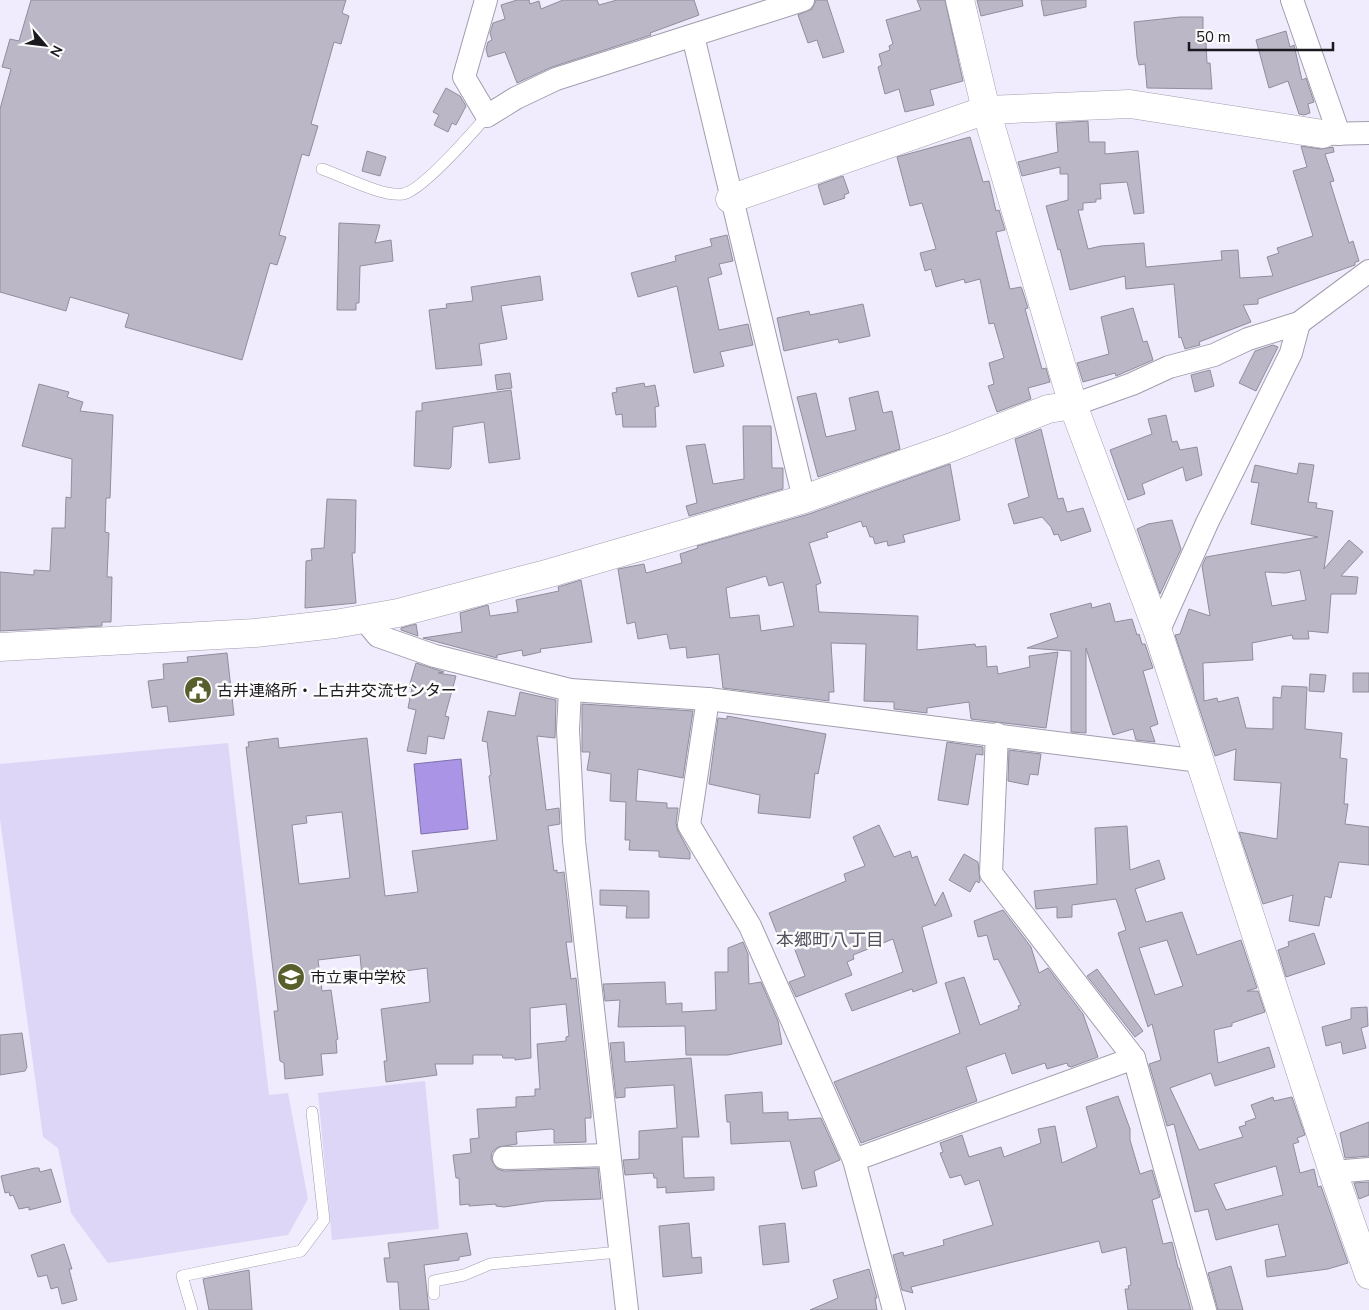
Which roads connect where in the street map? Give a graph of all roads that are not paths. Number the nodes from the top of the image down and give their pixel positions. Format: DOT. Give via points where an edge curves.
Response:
graph roads {
  1 [pos="486,0"];
  2 [pos="803,0"];
  3 [pos="960,0"];
  4 [pos="1292,0"];
  5 [pos="693,36"];
  6 [pos="986,110"];
  7 [pos="487,116"];
  8 [pos="1369,133"];
  9 [pos="1331,134"];
  10 [pos="322,169"];
  11 [pos="730,199"];
  12 [pos="1369,270"];
  13 [pos="1299,322"];
  14 [pos="1073,405"];
  15 [pos="804,499"];
  16 [pos="364,619"];
  17 [pos="1158,632"];
  18 [pos="0,647"];
  19 [pos="570,690"];
  20 [pos="708,699"];
  21 [pos="998,734"];
  22 [pos="1200,761"];
  23 [pos="1134,1058"];
  24 [pos="312,1112"];
  25 [pos="608,1155"];
  26 [pos="504,1158"];
  27 [pos="854,1160"];
  28 [pos="1369,1169"];
  29 [pos="1333,1172"];
  30 [pos="619,1252"];
  31 [pos="1369,1275"];
  32 [pos="434,1294"];
  33 [pos="192,1310"];
  34 [pos="627,1310"];
  35 [pos="894,1310"];
  36 [pos="1205,1310"];
  1 -- 7 [label="street" via="464,77"];
  2 -- 5 [label="street"];
  3 -- 6 [label="street"];
  4 -- 9 [label="street"];
  5 -- 7 [label="street" via="556,79"];
  5 -- 11 [label="street"];
  6 -- 9 [label="street" via="1130,104"];
  6 -- 11 [label="street"];
  6 -- 14 [label="street"];
  7 -- 10 [label="lane" via="434,173 404,194 387,193"];
  8 -- 9 [label="street"];
  11 -- 15 [label="street"];
  12 -- 13 [label="street"];
  13 -- 14 [label="street" via="1248,339 1214,355 1168,367"];
  13 -- 17 [label="street" via="1291,353 1207,523"];
  14 -- 15 [label="street" via="1048,409"];
  14 -- 17 [label="street"];
  15 -- 16 [label="street" via="550,573"];
  16 -- 18 [label="street" via="255,633"];
  16 -- 19 [label="street" via="378,636 434,656"];
  17 -- 22 [label="street"];
  19 -- 20 [label="street"];
  19 -- 25 [label="street" via="568,730 574,841"];
  20 -- 21 [label="street"];
  20 -- 27 [label="street" via="689,825 750,926"];
  21 -- 22 [label="street"];
  21 -- 23 [label="street" via="991,873"];
  22 -- 29 [label="street"];
  23 -- 27 [label="street"];
  23 -- 36 [label="street"];
  24 -- 33 [label="lane" via="324,1220 301,1251 182,1276"];
  25 -- 26 [label="street"];
  25 -- 30 [label="street"];
  27 -- 35 [label="street"];
  28 -- 29 [label="street"];
  29 -- 31 [label="street"];
  30 -- 32 [label="lane" via="490,1264 464,1275 434,1280"];
  30 -- 34 [label="street"];
}
